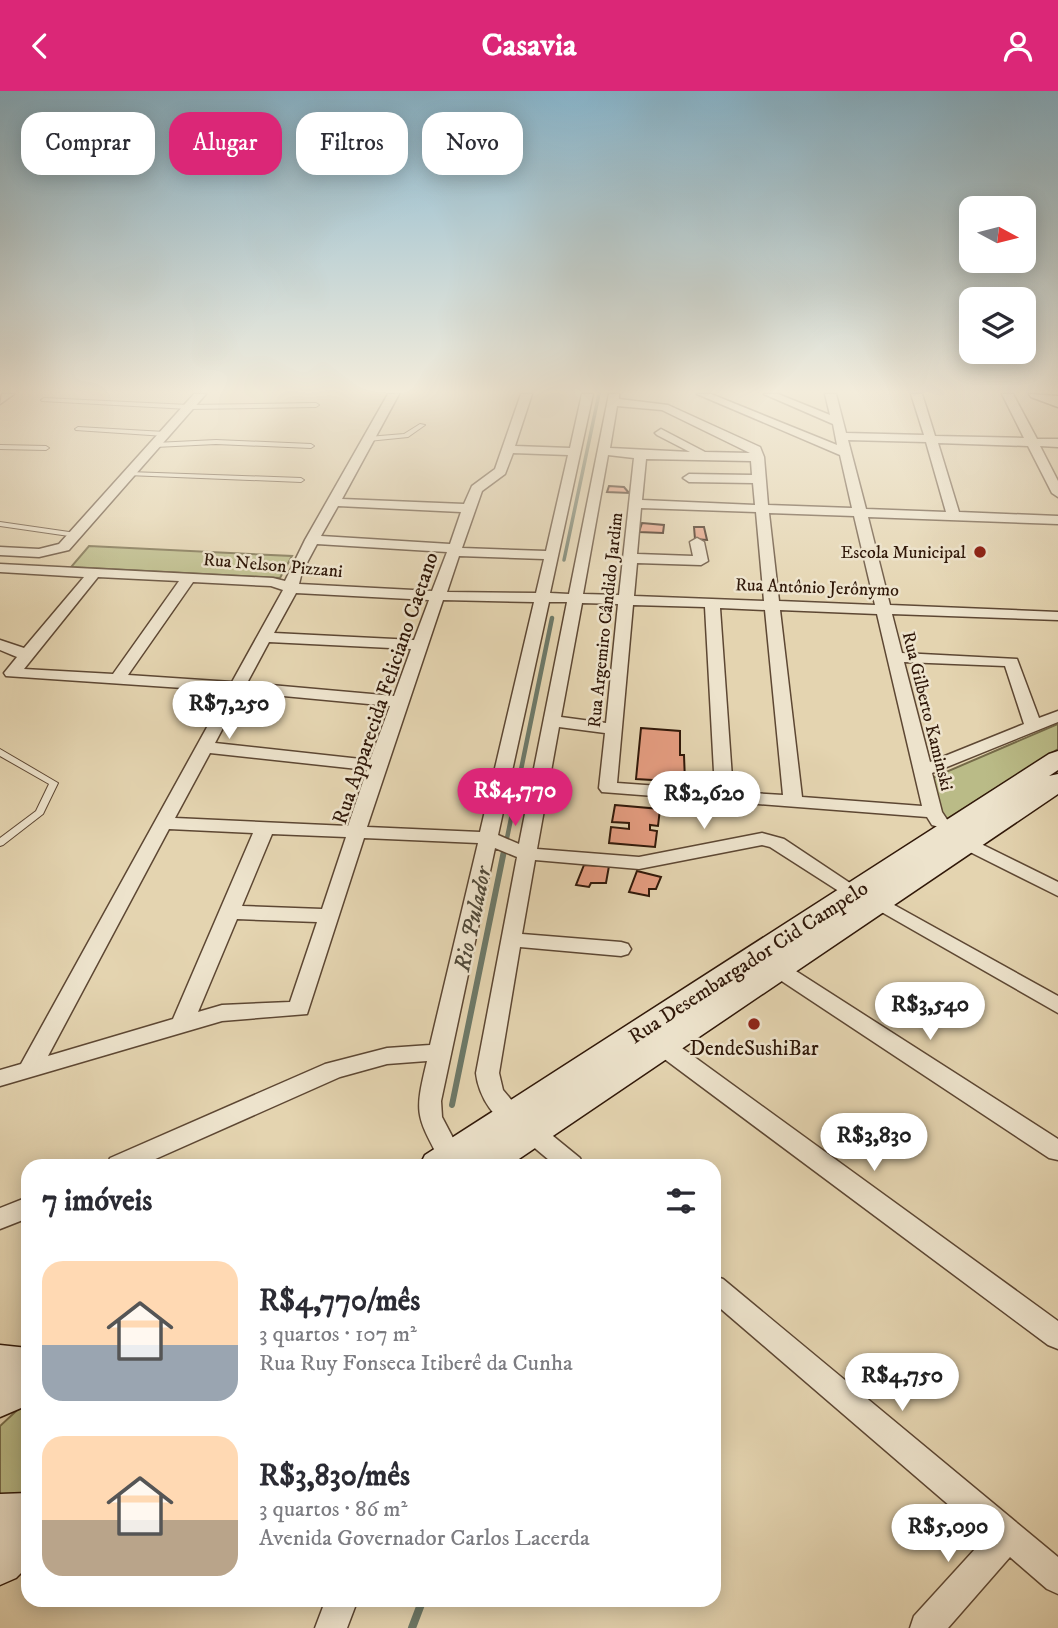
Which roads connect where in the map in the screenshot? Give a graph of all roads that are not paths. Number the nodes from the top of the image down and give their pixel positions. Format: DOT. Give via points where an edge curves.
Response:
graph roads {
  1 [pos="137,466"];
  2 [pos="353,466"];
  3 [pos="502,466"];
  4 [pos="572,466"];
  5 [pos="600,466"];
  6 [pos="639,466"];
  7 [pos="759,466"];
  8 [pos="847,466"];
  9 [pos="939,466"];
  10 [pos="1044,466"];
  11 [pos="130,474"];
  12 [pos="689,478"];
  13 [pos="760,479"];
  14 [pos="302,480"];
  15 [pos="1058,493"];
  16 [pos="333,502"];
  17 [pos="635,504"];
  18 [pos="470,508"];
  19 [pos="763,509"];
  20 [pos="859,512"];
  21 [pos="954,516"];
  22 [pos="1058,520"];
  23 [pos="0,524"];
  24 [pos="76,535"];
  25 [pos="312,540"];
  26 [pos="697,542"];
  27 [pos="455,550"];
  28 [pos="0,551"];
  29 [pos="552,555"];
  30 [pos="629,558"];
  31 [pos="0,568"];
  32 [pos="94,573"];
  33 [pos="189,578"];
  34 [pos="291,588"];
  35 [pos="438,596"];
  36 [pos="575,598"];
  37 [pos="542,599"];
  38 [pos="625,599"];
  39 [pos="712,603"];
  40 [pos="773,605"];
  41 [pos="883,609"];
  42 [pos="1058,615"];
  43 [pos="264,637"];
  44 [pos="0,645"];
  45 [pos="420,645"];
  46 [pos="27,655"];
  47 [pos="895,657"];
  48 [pos="117,680"];
  49 [pos="237,687"];
  50 [pos="400,702"];
  51 [pos="1058,716"];
  52 [pos="552,722"];
  53 [pos="1033,726"];
  54 [pos="613,730"];
  55 [pos="204,747"];
  56 [pos="0,753"];
  57 [pos="1058,758"];
  58 [pos="377,766"];
  59 [pos="923,771"];
  60 [pos="1058,782"];
  61 [pos="724,797"];
  62 [pos="793,802"];
  63 [pos="163,823"];
  64 [pos="265,827"];
  65 [pos="949,828"];
  66 [pos="358,832"];
  67 [pos="488,838"];
  68 [pos="0,843"];
  69 [pos="527,855"];
  70 [pos="1058,890"];
  71 [pos="867,897"];
  72 [pos="230,912"];
  73 [pos="330,916"];
  74 [pos="511,940"];
  75 [pos="621,949"];
  76 [pos="778,969"];
  77 [pos="1058,1006"];
  78 [pos="183,1023"];
  79 [pos="663,1046"];
  80 [pos="440,1052"];
  81 [pos="29,1069"];
  82 [pos="0,1078"];
  83 [pos="523,1125"];
  84 [pos="1058,1151"];
  85 [pos="133,1159"];
  86 [pos="443,1159"];
  87 [pos="448,1159"];
  88 [pos="490,1159"];
  89 [pos="563,1159"];
  90 [pos="21,1210"];
  91 [pos="0,1219"];
  92 [pos="721,1293"];
  93 [pos="1058,1337"];
  94 [pos="21,1515"];
  95 [pos="0,1516"];
  96 [pos="1008,1536"];
  97 [pos="21,1542"];
  98 [pos="0,1562"];
  99 [pos="1058,1578"];
  100 [pos="339,1607"];
  101 [pos="331,1628"];
  102 [pos="926,1628"];
  1 -- 11 [label="street"];
  2 -- 16 [label="street"];
  3 -- 18 [label="street, Rua Apparecida Feliciano Caetano" via="500,473 478,487"];
  4 -- 29 [label="street"];
  5 -- 36 [label="street"];
  6 -- 17 [label="street, Rua Argemiro Cândido Jardim"];
  7 -- 13 [label="street"];
  8 -- 20 [label="street, Rua Gilberto Kaminski"];
  9 -- 21 [label="street"];
  10 -- 15 [label="street"];
  11 -- 14 [label="lane"];
  11 -- 24 [label="street"];
  12 -- 13 [label="street"];
  13 -- 19 [label="street"];
  16 -- 18 [label="street"];
  16 -- 25 [label="street"];
  17 -- 19 [label="street"];
  17 -- 30 [label="street, Rua Argemiro Cândido Jardim"];
  18 -- 27 [label="street, Rua Apparecida Feliciano Caetano"];
  19 -- 20 [label="street"];
  19 -- 40 [label="street"];
  20 -- 21 [label="street"];
  20 -- 41 [label="street, Rua Gilberto Kaminski"];
  21 -- 22 [label="street"];
  23 -- 24 [label="lane"];
  24 -- 28 [label="street" via="57,549"];
  25 -- 27 [label="street"];
  25 -- 34 [label="street"];
  26 -- 30 [label="street" via="701,561"];
  27 -- 29 [label="street"];
  27 -- 35 [label="street, Rua Apparecida Feliciano Caetano"];
  29 -- 37 [label="street"];
  30 -- 38 [label="street, Rua Argemiro Cândido Jardim"];
  31 -- 32 [label="street, Rua Nelson Pizzani"];
  32 -- 33 [label="street, Rua Nelson Pizzani"];
  32 -- 46 [label="street"];
  33 -- 34 [label="street, Rua Nelson Pizzani" via="273,582"];
  33 -- 48 [label="street"];
  34 -- 35 [label="street, Rua Nelson Pizzani"];
  34 -- 43 [label="street"];
  35 -- 37 [label="street, Rua Nelson Pizzani"];
  35 -- 45 [label="street, Rua Apparecida Feliciano Caetano"];
  36 -- 37 [label="street, Rua Nelson Pizzani"];
  36 -- 38 [label="street, Rua Antônio Jerônymo"];
  36 -- 52 [label="street"];
  37 -- 67 [label="street"];
  38 -- 39 [label="street, Rua Antônio Jerônymo"];
  38 -- 54 [label="street, Rua Argemiro Cândido Jardim"];
  39 -- 40 [label="street, Rua Antônio Jerônymo"];
  39 -- 61 [label="street"];
  40 -- 41 [label="street, Rua Antônio Jerônymo"];
  40 -- 62 [label="street"];
  41 -- 42 [label="street, Rua Antônio Jerônymo"];
  41 -- 47 [label="street, Rua Gilberto Kaminski"];
  43 -- 45 [label="street"];
  43 -- 49 [label="street"];
  44 -- 46 [label="street"];
  45 -- 50 [label="street, Rua Apparecida Feliciano Caetano"];
  46 -- 48 [label="street" via="12,673"];
  47 -- 53 [label="street" via="1011,662"];
  47 -- 59 [label="street, Rua Gilberto Kaminski"];
  48 -- 49 [label="street"];
  49 -- 50 [label="street"];
  49 -- 55 [label="street"];
  50 -- 58 [label="street, Rua Apparecida Feliciano Caetano"];
  51 -- 53 [label="street"];
  52 -- 54 [label="street"];
  52 -- 69 [label="street"];
  53 -- 59 [label="street"];
  54 -- 61 [label="street, Rua Argemiro Cândido Jardim" via="608,788"];
  55 -- 58 [label="street"];
  55 -- 63 [label="street"];
  56 -- 68 [label="lane" via="54,783 40,812"];
  57 -- 65 [label="main road, Rua Desembargador Cid Campelo"];
  58 -- 66 [label="street, Rua Apparecida Feliciano Caetano" via="358,819"];
  59 -- 65 [label="street, Rua Gilberto Kaminski"];
  60 -- 65 [label="main road, Rua Desembargador Cid Campelo"];
  61 -- 62 [label="street"];
  62 -- 65 [label="street"];
  63 -- 64 [label="street"];
  63 -- 81 [label="street"];
  64 -- 66 [label="street"];
  64 -- 72 [label="street"];
  65 -- 70 [label="street"];
  65 -- 71 [label="main road, Rua Desembargador Cid Campelo"];
  66 -- 67 [label="street"];
  66 -- 73 [label="street, Rua Apparecida Feliciano Caetano"];
  67 -- 69 [label="street"];
  67 -- 80 [label="street"];
  69 -- 71 [label="street" via="650,863 762,839 777,843"];
  69 -- 74 [label="street"];
  71 -- 76 [label="main road, Rua Desembargador Cid Campelo"];
  71 -- 77 [label="street"];
  71 -- 83 [label="main road, Rua Desembargador Cid Campelo"];
  72 -- 73 [label="street"];
  72 -- 78 [label="street"];
  73 -- 78 [label="street, Rua Apparecida Feliciano Caetano" via="299,1009 222,1013"];
  74 -- 75 [label="street"];
  74 -- 83 [label="street" via="487,1075 494,1099"];
  76 -- 79 [label="main road, Rua Desembargador Cid Campelo"];
  76 -- 84 [label="street"];
  78 -- 81 [label="street"];
  79 -- 83 [label="main road, Rua Desembargador Cid Campelo"];
  79 -- 93 [label="street"];
  80 -- 85 [label="street" via="387,1056 333,1070"];
  80 -- 86 [label="street" via="428,1110"];
  81 -- 82 [label="street"];
  83 -- 87 [label="main road, Rua Desembargador Cid Campelo"];
  83 -- 88 [label="main road, Rua Desembargador Cid Campelo"];
  83 -- 89 [label="street"];
  90 -- 91 [label="street"];
  92 -- 96 [label="street"];
  94 -- 95 [label="main road"];
  96 -- 99 [label="street"];
  96 -- 102 [label="street"];
  97 -- 98 [label="main road"];
  100 -- 101 [label="street"];
}
